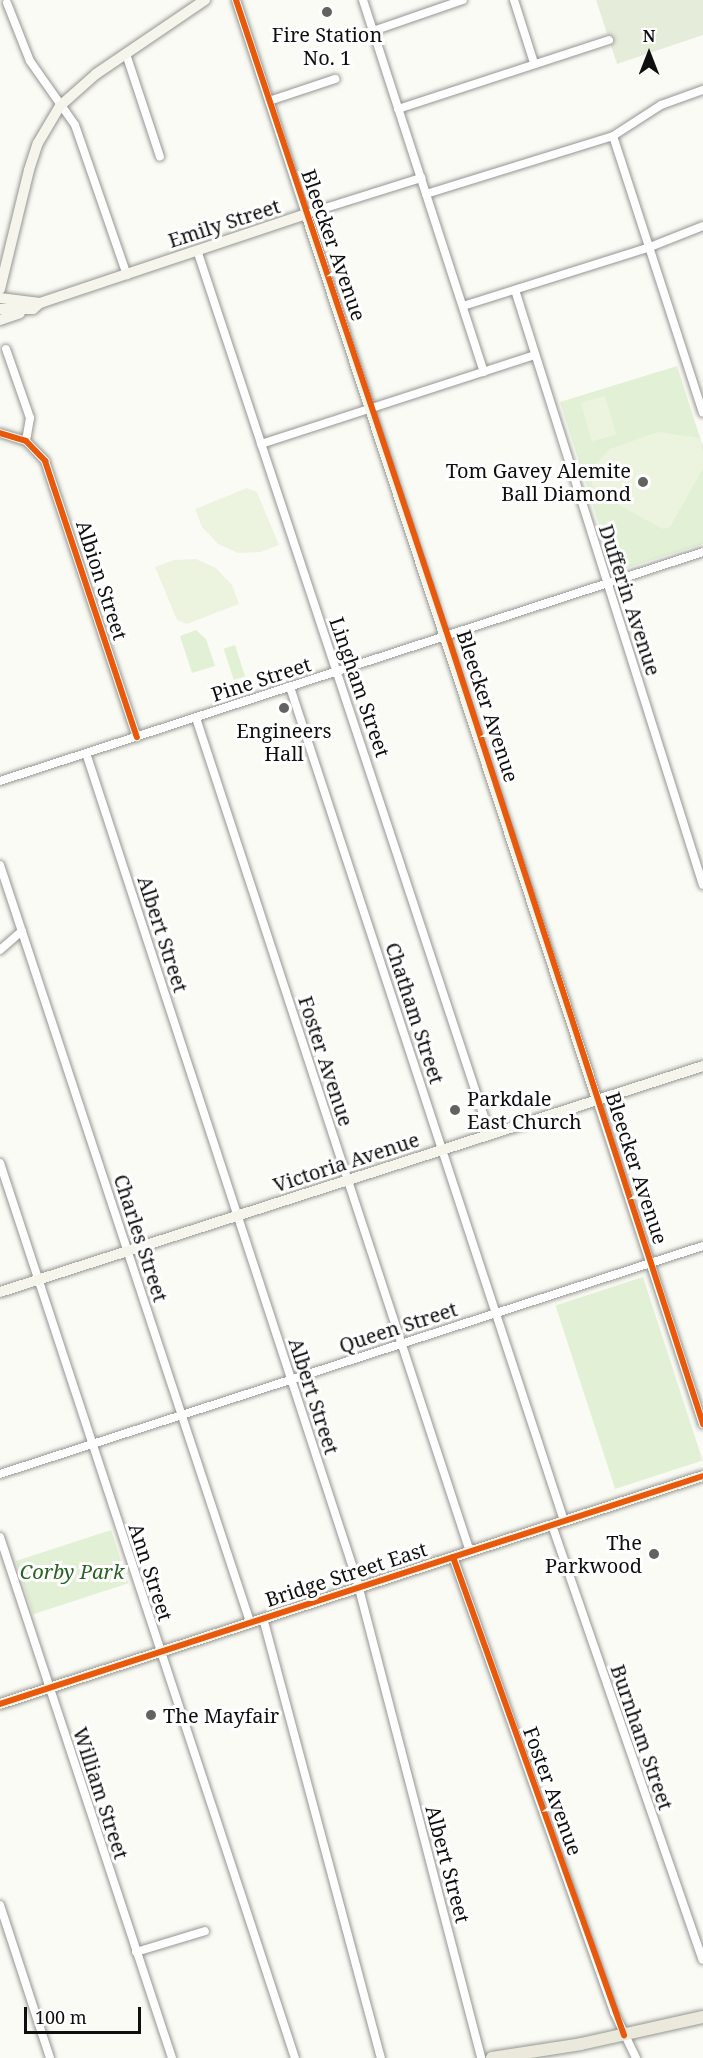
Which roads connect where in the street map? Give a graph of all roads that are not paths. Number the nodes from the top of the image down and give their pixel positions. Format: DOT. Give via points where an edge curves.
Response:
graph roads {
  1 [pos="205,0"];
  2 [pos="236,0"];
  3 [pos="363,0"];
  4 [pos="463,0"];
  5 [pos="514,0"];
  6 [pos="7,3"];
  7 [pos="373,32"];
  8 [pos="609,40"];
  9 [pos="126,54"];
  10 [pos="534,63"];
  11 [pos="335,79"];
  12 [pos="703,90"];
  13 [pos="269,101"];
  14 [pos="60,106"];
  15 [pos="398,109"];
  16 [pos="613,136"];
  17 [pos="160,157"];
  18 [pos="421,178"];
  19 [pos="426,194"];
  20 [pos="306,214"];
  21 [pos="703,226"];
  22 [pos="650,247"];
  23 [pos="8,249"];
  24 [pos="197,250"];
  25 [pos="0,262"];
  26 [pos="127,274"];
  27 [pos="0,289"];
  28 [pos="515,290"];
  29 [pos="0,298"];
  30 [pos="40,303"];
  31 [pos="463,306"];
  32 [pos="0,309"];
  33 [pos="26,311"];
  34 [pos="0,320"];
  35 [pos="6,349"];
  36 [pos="535,355"];
  37 [pos="484,372"];
  38 [pos="372,408"];
  39 [pos="703,413"];
  40 [pos="0,433"];
  41 [pos="26,441"];
  42 [pos="261,444"];
  43 [pos="703,552"];
  44 [pos="607,584"];
  45 [pos="448,636"];
  46 [pos="337,672"];
  47 [pos="290,687"];
  48 [pos="196,717"];
  49 [pos="136,737"];
  50 [pos="86,753"];
  51 [pos="0,781"];
  52 [pos="0,865"];
  53 [pos="703,885"];
  54 [pos="22,932"];
  55 [pos="0,950"];
  56 [pos="703,1066"];
  57 [pos="597,1100"];
  58 [pos="490,1135"];
  59 [pos="442,1150"];
  60 [pos="0,1163"];
  61 [pos="348,1181"];
  62 [pos="238,1216"];
  63 [pos="703,1246"];
  64 [pos="128,1251"];
  65 [pos="651,1264"];
  66 [pos="39,1280"];
  67 [pos="0,1292"];
  68 [pos="496,1313"];
  69 [pos="401,1343"];
  70 [pos="290,1379"];
  71 [pos="182,1414"];
  72 [pos="703,1424"];
  73 [pos="92,1444"];
  74 [pos="0,1474"];
  75 [pos="703,1476"];
  76 [pos="564,1521"];
  77 [pos="552,1525"];
  78 [pos="0,1537"];
  79 [pos="470,1552"];
  80 [pos="453,1557"];
  81 [pos="359,1588"];
  82 [pos="263,1618"];
  83 [pos="250,1622"];
  84 [pos="159,1652"];
  85 [pos="49,1688"];
  86 [pos="0,1704"];
  87 [pos="0,1905"];
  88 [pos="205,1931"];
  89 [pos="136,1952"];
  90 [pos="703,1960"];
  91 [pos="703,2017"];
  92 [pos="624,2035"];
  93 [pos="50,2058"];
  94 [pos="172,2058"];
  95 [pos="295,2058"];
  96 [pos="381,2058"];
  97 [pos="481,2058"];
  98 [pos="492,2058"];
  99 [pos="636,2058"];
  1 -- 9 [label="street"];
  2 -- 13 [label="street, Bleecker Avenue"];
  3 -- 7 [label="street"];
  4 -- 7 [label="street"];
  5 -- 10 [label="street"];
  6 -- 14 [label="street" via="30,61"];
  7 -- 15 [label="street"];
  8 -- 10 [label="street"];
  9 -- 14 [label="street" via="74,91"];
  9 -- 17 [label="street"];
  10 -- 15 [label="street"];
  11 -- 13 [label="street"];
  12 -- 16 [label="street" via="661,105"];
  13 -- 20 [label="street, Bleecker Avenue"];
  14 -- 23 [label="street" via="38,143"];
  14 -- 26 [label="street" via="75,125"];
  15 -- 18 [label="street"];
  16 -- 19 [label="street"];
  16 -- 22 [label="street"];
  18 -- 19 [label="street"];
  18 -- 20 [label="street, Emily Street"];
  19 -- 31 [label="street"];
  20 -- 24 [label="street, Emily Street"];
  20 -- 38 [label="street, Bleecker Avenue"];
  21 -- 22 [label="street"];
  22 -- 28 [label="street"];
  22 -- 39 [label="street"];
  23 -- 25 [label="street"];
  23 -- 27 [label="street"];
  24 -- 26 [label="street, Emily Street"];
  24 -- 42 [label="street, Lingham Street"];
  26 -- 30 [label="street, Emily Street"];
  28 -- 31 [label="street"];
  28 -- 36 [label="street, Dufferin Avenue"];
  29 -- 30 [label="street, Emily Street"];
  30 -- 33 [label="street, Emily Street"];
  31 -- 37 [label="street"];
  32 -- 33 [label="street"];
  33 -- 34 [label="street, Emily Street"];
  35 -- 41 [label="street" via="30,418"];
  36 -- 37 [label="street"];
  36 -- 44 [label="street, Dufferin Avenue"];
  37 -- 38 [label="street"];
  38 -- 42 [label="street"];
  38 -- 45 [label="street, Bleecker Avenue"];
  40 -- 41 [label="street"];
  41 -- 49 [label="street, Albion Street" via="45,460"];
  42 -- 46 [label="street, Lingham Street"];
  43 -- 44 [label="street, Pine Street"];
  44 -- 45 [label="street, Pine Street"];
  44 -- 53 [label="street, Dufferin Avenue"];
  45 -- 46 [label="street, Pine Street"];
  45 -- 57 [label="street, Bleecker Avenue"];
  46 -- 47 [label="street, Pine Street"];
  46 -- 58 [label="street, Lingham Street"];
  47 -- 48 [label="street, Pine Street"];
  47 -- 59 [label="street, Chatham Street"];
  48 -- 49 [label="street, Pine Street"];
  48 -- 61 [label="street, Foster Avenue"];
  49 -- 50 [label="street, Pine Street"];
  50 -- 51 [label="street, Pine Street"];
  50 -- 62 [label="street, Albert Street"];
  52 -- 54 [label="street, Charles Street"];
  54 -- 55 [label="street"];
  54 -- 64 [label="street, Charles Street"];
  56 -- 57 [label="street, Victoria Avenue"];
  57 -- 58 [label="street, Victoria Avenue"];
  57 -- 65 [label="street, Bleecker Avenue"];
  58 -- 59 [label="street, Victoria Avenue"];
  59 -- 61 [label="street, Victoria Avenue"];
  59 -- 68 [label="street, Chatham Street"];
  60 -- 66 [label="street, Ann Street"];
  61 -- 62 [label="street, Victoria Avenue"];
  61 -- 69 [label="street, Foster Avenue"];
  62 -- 64 [label="street, Victoria Avenue"];
  62 -- 70 [label="street, Albert Street"];
  63 -- 65 [label="street, Queen Street"];
  64 -- 66 [label="street, Victoria Avenue"];
  64 -- 71 [label="street, Charles Street"];
  65 -- 68 [label="street, Queen Street"];
  65 -- 72 [label="street, Bleecker Avenue"];
  66 -- 67 [label="street, Victoria Avenue"];
  66 -- 73 [label="street, Ann Street"];
  68 -- 69 [label="street, Queen Street"];
  68 -- 76 [label="street, Chatham Street"];
  69 -- 70 [label="street, Queen Street"];
  69 -- 79 [label="street, Foster Avenue"];
  70 -- 71 [label="street, Queen Street"];
  70 -- 81 [label="street, Albert Street"];
  71 -- 73 [label="street, Queen Street"];
  71 -- 83 [label="street, Charles Street"];
  73 -- 74 [label="street, Queen Street"];
  73 -- 84 [label="street, Ann Street"];
  75 -- 76 [label="street, Bridge Street East"];
  76 -- 77 [label="street, Bridge Street East"];
  77 -- 79 [label="street, Bridge Street East"];
  77 -- 90 [label="street, Burnham Street"];
  78 -- 85 [label="street, William Street"];
  79 -- 80 [label="street, Bridge Street East"];
  80 -- 81 [label="street, Bridge Street East"];
  80 -- 92 [label="street, Foster Avenue"];
  81 -- 82 [label="street, Bridge Street East"];
  81 -- 97 [label="street, Albert Street"];
  82 -- 83 [label="street, Bridge Street East"];
  82 -- 96 [label="street"];
  83 -- 84 [label="street, Bridge Street East"];
  84 -- 85 [label="street, Bridge Street East"];
  84 -- 95 [label="street, Ann Street"];
  85 -- 86 [label="street, Bridge Street East"];
  85 -- 89 [label="street, William Street"];
  87 -- 93 [label="street"];
  88 -- 89 [label="street"];
  89 -- 94 [label="street, William Street"];
  91 -- 92 [label="main road"];
  92 -- 98 [label="main road"];
  92 -- 99 [label="street, Foster Avenue"];
}
